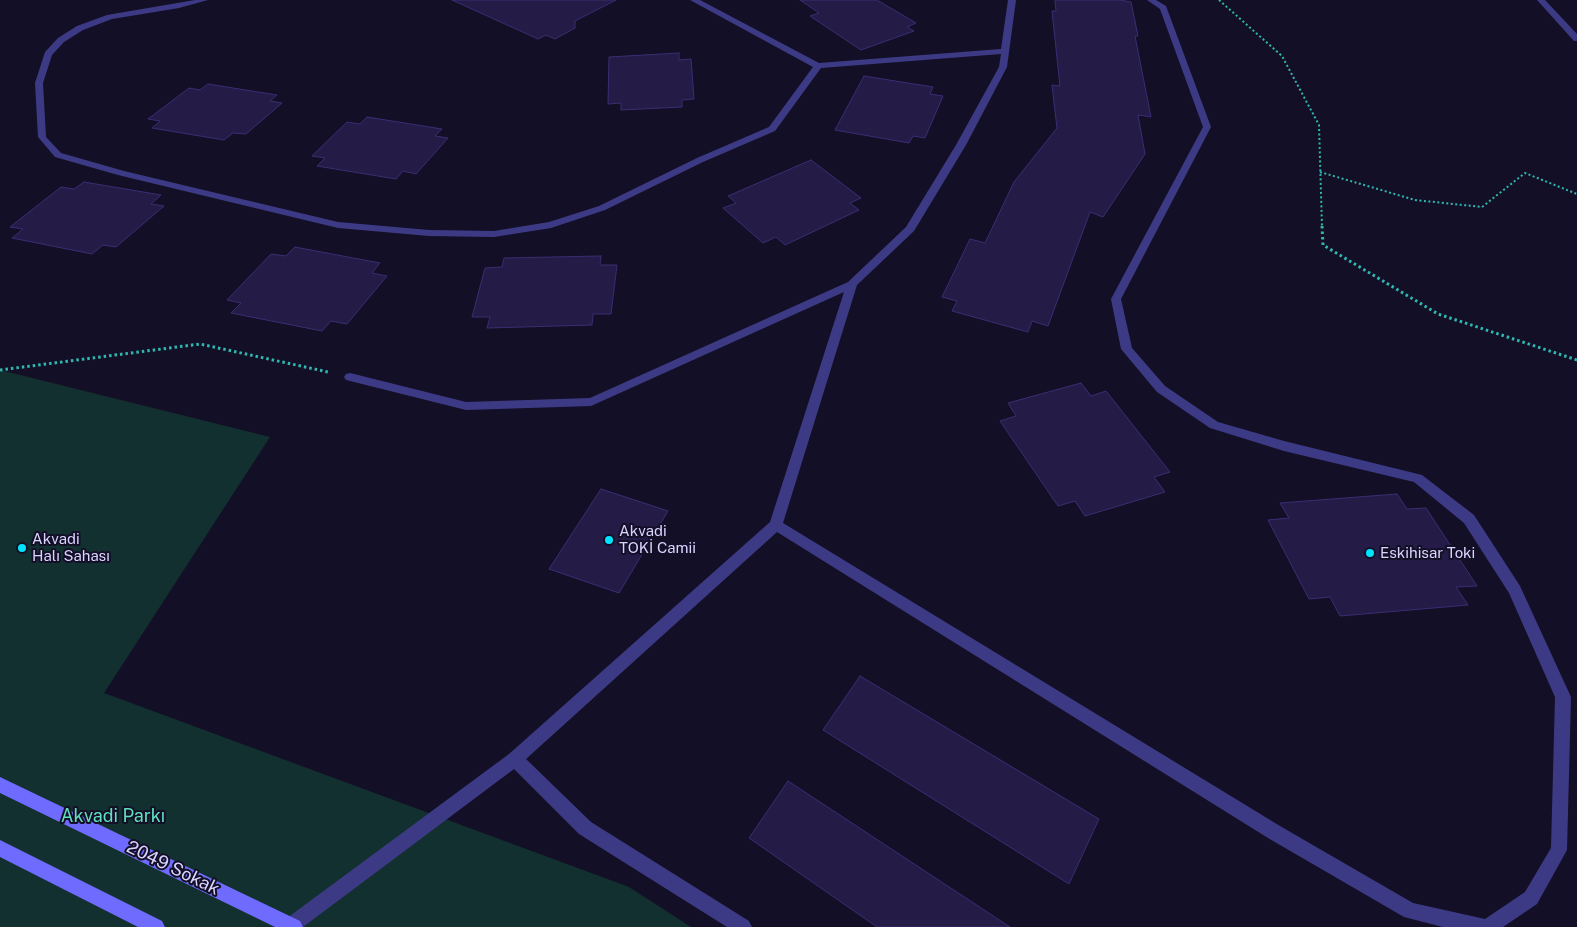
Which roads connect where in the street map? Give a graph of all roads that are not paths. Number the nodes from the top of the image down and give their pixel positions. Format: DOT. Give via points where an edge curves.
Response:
graph roads {
  1 [pos="204,0"];
  2 [pos="694,0"];
  3 [pos="1012,0"];
  4 [pos="1151,0"];
  5 [pos="1541,0"];
  6 [pos="1577,39"];
  7 [pos="1005,51"];
  8 [pos="818,66"];
  9 [pos="852,284"];
  10 [pos="350,377"];
  11 [pos="776,525"];
  12 [pos="515,759"];
  13 [pos="0,785"];
  14 [pos="0,848"];
  15 [pos="291,926"];
  16 [pos="156,927"];
  17 [pos="743,927"];
  18 [pos="1483,927"];
  19 [pos="1488,927"];
  1 -- 8 [label="street" via="110,17 80,28 61,40 48,54 39,83 42,137 58,155 338,225 429,234 494,234 551,225 602,208 772,129"];
  2 -- 8 [label="street"];
  3 -- 7 [label="street"];
  4 -- 19 [label="street" via="1163,8 1207,127 1116,299 1127,349 1161,389 1214,425 1284,446 1418,478 1469,519 1515,590 1563,697 1559,850 1531,898"];
  5 -- 6 [label="street"];
  7 -- 8 [label="street"];
  7 -- 9 [label="street" via="1003,67 910,229"];
  9 -- 10 [label="street" via="591,402 466,406"];
  9 -- 11 [label="street"];
  11 -- 12 [label="street"];
  11 -- 18 [label="street" via="1274,832 1410,911"];
  12 -- 15 [label="street"];
  12 -- 17 [label="street" via="585,828"];
  13 -- 15 [label="main road, 2049 Sokak"];
  14 -- 16 [label="main road"];
}
